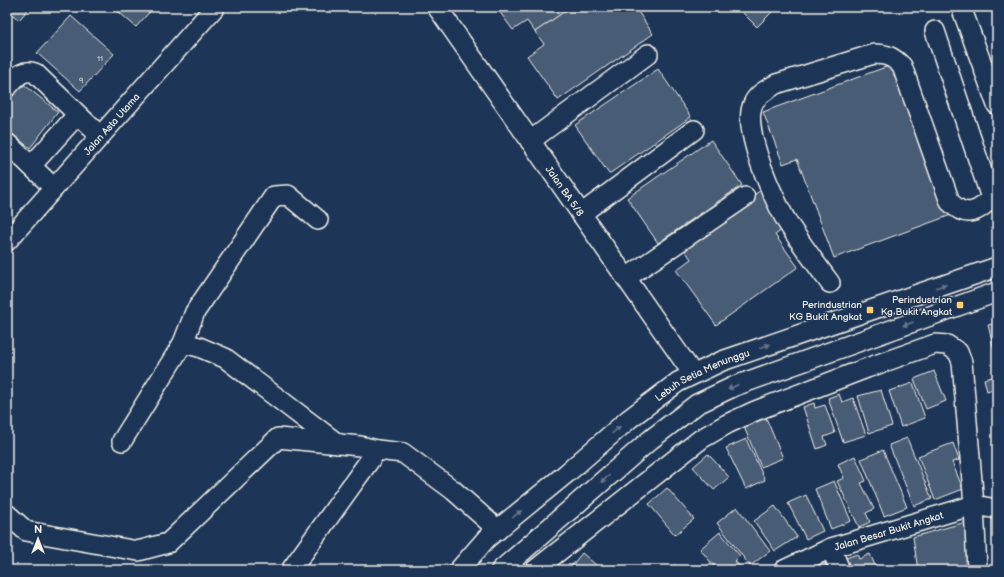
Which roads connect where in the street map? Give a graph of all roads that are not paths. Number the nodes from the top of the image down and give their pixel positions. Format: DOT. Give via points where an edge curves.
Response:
graph roads {
  1 [pos="215,7"];
  2 [pos="437,7"];
  3 [pos="961,7"];
  4 [pos="935,32"];
  5 [pos="648,54"];
  6 [pos="7,87"];
  7 [pos="997,105"];
  8 [pos="77,115"];
  9 [pos="694,130"];
  10 [pos="100,136"];
  11 [pos="530,141"];
  12 [pos="7,143"];
  13 [pos="31,166"];
  14 [pos="54,188"];
  15 [pos="745,197"];
  16 [pos="994,197"];
  17 [pos="581,214"];
  18 [pos="318,220"];
  19 [pos="7,241"];
  20 [pos="997,267"];
  21 [pos="626,278"];
  22 [pos="830,283"];
  23 [pos="997,292"];
  24 [pos="858,342"];
  25 [pos="183,343"];
  26 [pos="867,368"];
  27 [pos="693,374"];
  28 [pos="122,441"];
  29 [pos="338,444"];
  30 [pos="377,450"];
  31 [pos="974,505"];
  32 [pos="997,509"];
  33 [pos="7,514"];
  34 [pos="498,530"];
  35 [pos="831,548"];
  36 [pos="291,570"];
  37 [pos="459,570"];
  38 [pos="501,570"];
  39 [pos="535,570"];
  40 [pos="784,570"];
  41 [pos="840,570"];
  42 [pos="977,570"];
  1 -- 10 [label="street, Jalan Asta Utama"];
  2 -- 11 [label="street, Jalan BA 5/8"];
  3 -- 7 [label="street"];
  4 -- 16 [label="street"];
  5 -- 11 [label="street"];
  6 -- 8 [label="street" via="21,73 35,73"];
  8 -- 10 [label="street"];
  8 -- 13 [label="street"];
  9 -- 17 [label="street"];
  10 -- 14 [label="street, Jalan Asta Utama"];
  11 -- 17 [label="street, Jalan BA 5/8"];
  12 -- 13 [label="street"];
  13 -- 14 [label="street"];
  14 -- 19 [label="street, Jalan Asta Utama"];
  15 -- 21 [label="street"];
  16 -- 22 [label="street" via="982,209 970,212 957,209 950,202 902,66 894,57 874,54 776,84 762,93 753,104 750,121 753,141 788,224"];
  17 -- 21 [label="street, Jalan BA 5/8"];
  18 -- 25 [label="street" via="288,195 274,196 195,312"];
  27 -- 20 [label="street, Lebuh Setia Menunggu, one-way" via="722,360"];
  21 -- 27 [label="street, Jalan BA 5/8"];
  23 -- 24 [label="street, one-way"];
  24 -- 26 [label="street"];
  24 -- 38 [label="street, one-way" via="735,386 697,404 650,440"];
  25 -- 28 [label="street"];
  25 -- 29 [label="street" via="225,358"];
  26 -- 31 [label="street" via="935,344 947,345 958,352 962,362"];
  26 -- 39 [label="street" via="755,411 701,439"];
  34 -- 27 [label="street, Lebuh Setia Menunggu, one-way" via="629,419 678,382"];
  29 -- 30 [label="street"];
  29 -- 33 [label="street" via="278,438 168,543 138,551 26,531"];
  30 -- 34 [label="street" via="403,453 453,490"];
  30 -- 36 [label="street"];
  31 -- 32 [label="street, Jalan Besar Bukit Angkat"];
  31 -- 35 [label="street, Jalan Besar Bukit Angkat"];
  31 -- 42 [label="street"];
  34 -- 37 [label="street, Lebuh Setia Menunggu" via="486,539"];
  35 -- 40 [label="street, Jalan Besar Bukit Angkat"];
  35 -- 41 [label="street"];
}
